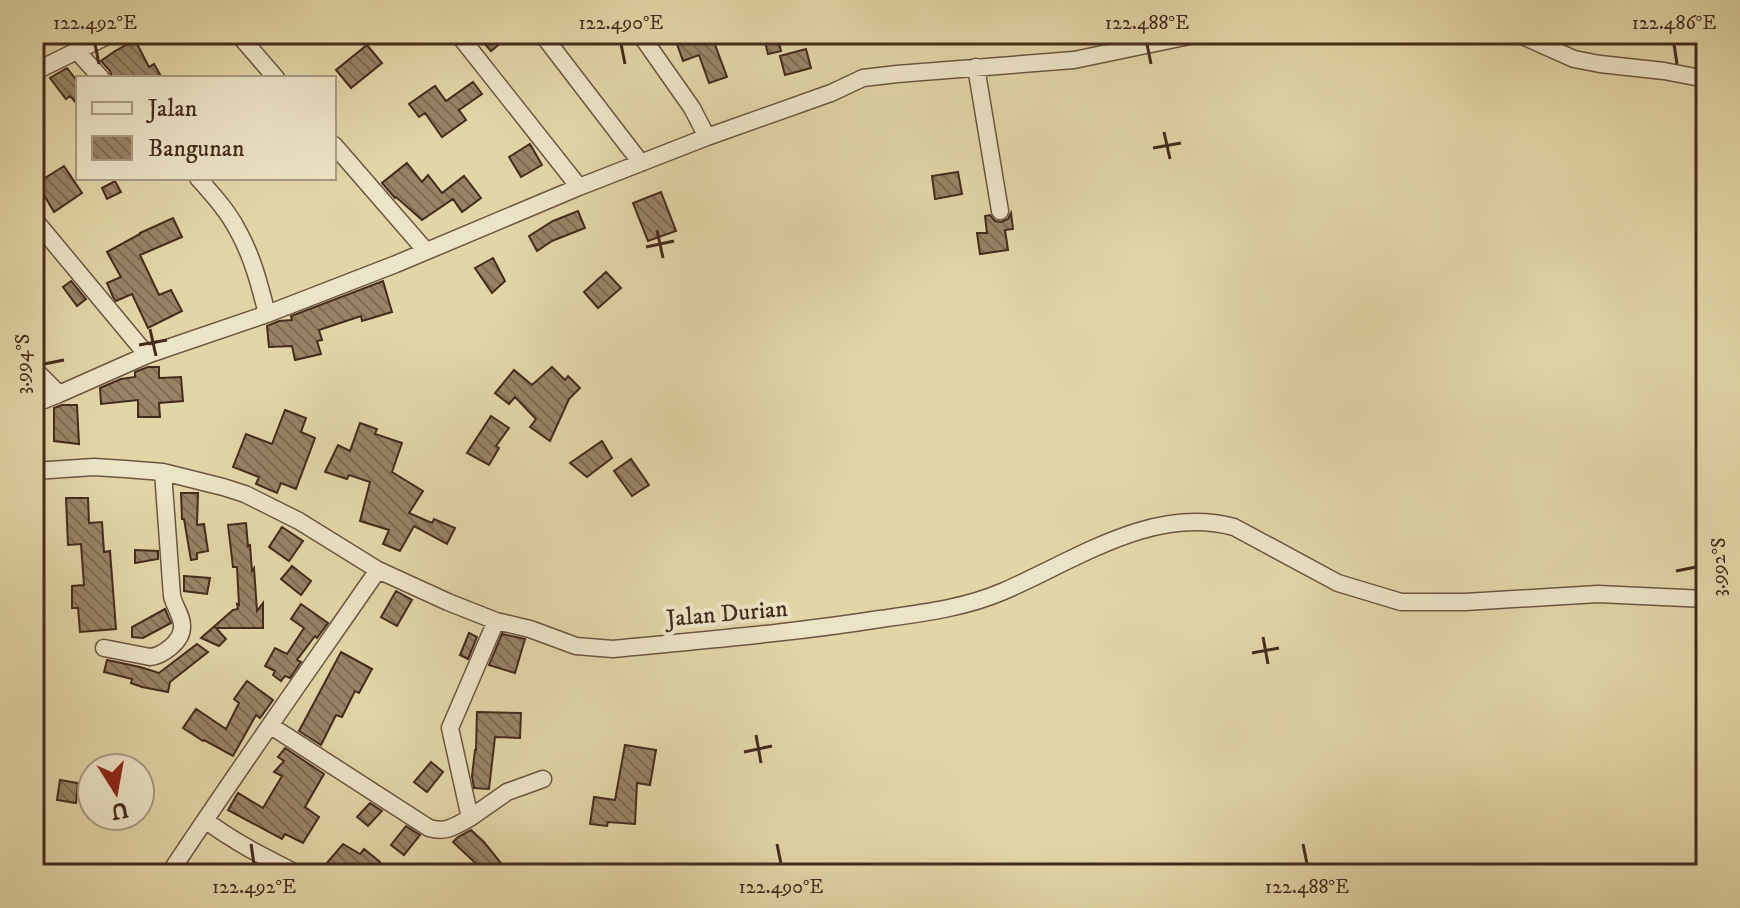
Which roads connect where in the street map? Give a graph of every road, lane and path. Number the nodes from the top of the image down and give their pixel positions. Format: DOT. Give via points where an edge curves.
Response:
graph roads {
  1 [pos="111,34"];
  2 [pos="238,34"];
  3 [pos="458,34"];
  4 [pos="542,34"];
  5 [pos="640,34"];
  6 [pos="1199,34"];
  7 [pos="1518,34"];
  8 [pos="77,51"];
  9 [pos="976,67"];
  10 [pos="34,72"];
  11 [pos="99,76"];
  12 [pos="274,76"];
  13 [pos="1706,79"];
  14 [pos="707,137"];
  15 [pos="336,147"];
  16 [pos="641,163"];
  17 [pos="200,180"];
  18 [pos="579,187"];
  19 [pos="1000,211"];
  20 [pos="34,219"];
  21 [pos="426,251"];
  22 [pos="267,314"];
  23 [pos="147,355"];
  24 [pos="34,369"];
  25 [pos="59,394"];
  26 [pos="34,404"];
  27 [pos="34,471"];
  28 [pos="163,472"];
  29 [pos="378,570"];
  30 [pos="1706,599"];
  31 [pos="496,621"];
  32 [pos="104,648"];
  33 [pos="271,726"];
  34 [pos="543,779"];
  35 [pos="470,818"];
  36 [pos="205,820"];
  37 [pos="169,874"];
  38 [pos="298,874"];
  1 -- 8 [label="street"];
  2 -- 12 [label="street"];
  3 -- 18 [label="street"];
  4 -- 16 [label="street"];
  5 -- 14 [label="street"];
  6 -- 9 [label="street" via="1074,60"];
  7 -- 13 [label="street" via="1574,59"];
  8 -- 10 [label="street"];
  8 -- 11 [label="street"];
  9 -- 14 [label="street" via="863,78"];
  9 -- 19 [label="street"];
  14 -- 16 [label="street"];
  15 -- 21 [label="street"];
  16 -- 18 [label="street"];
  17 -- 22 [label="street" via="238,229"];
  18 -- 21 [label="street"];
  20 -- 23 [label="street"];
  21 -- 22 [label="street"];
  22 -- 23 [label="street"];
  23 -- 25 [label="street"];
  24 -- 25 [label="street"];
  25 -- 26 [label="street"];
  27 -- 28 [label="street, Jalan Durian" via="94,467"];
  28 -- 29 [label="street, Jalan Durian" via="245,494"];
  28 -- 32 [label="street" via="180,635 157,656"];
  29 -- 31 [label="street, Jalan Durian"];
  29 -- 33 [label="street"];
  30 -- 31 [label="street, Jalan Durian" via="1598,594 1401,602 1338,583 1234,527 1189,522 1132,534 955,608 818,629 613,649 576,646"];
  31 -- 35 [label="street" via="450,728"];
  33 -- 35 [label="street" via="429,828 441,831"];
  33 -- 36 [label="street"];
  34 -- 35 [label="street" via="507,792"];
  36 -- 37 [label="street"];
  36 -- 38 [label="street"];
}
